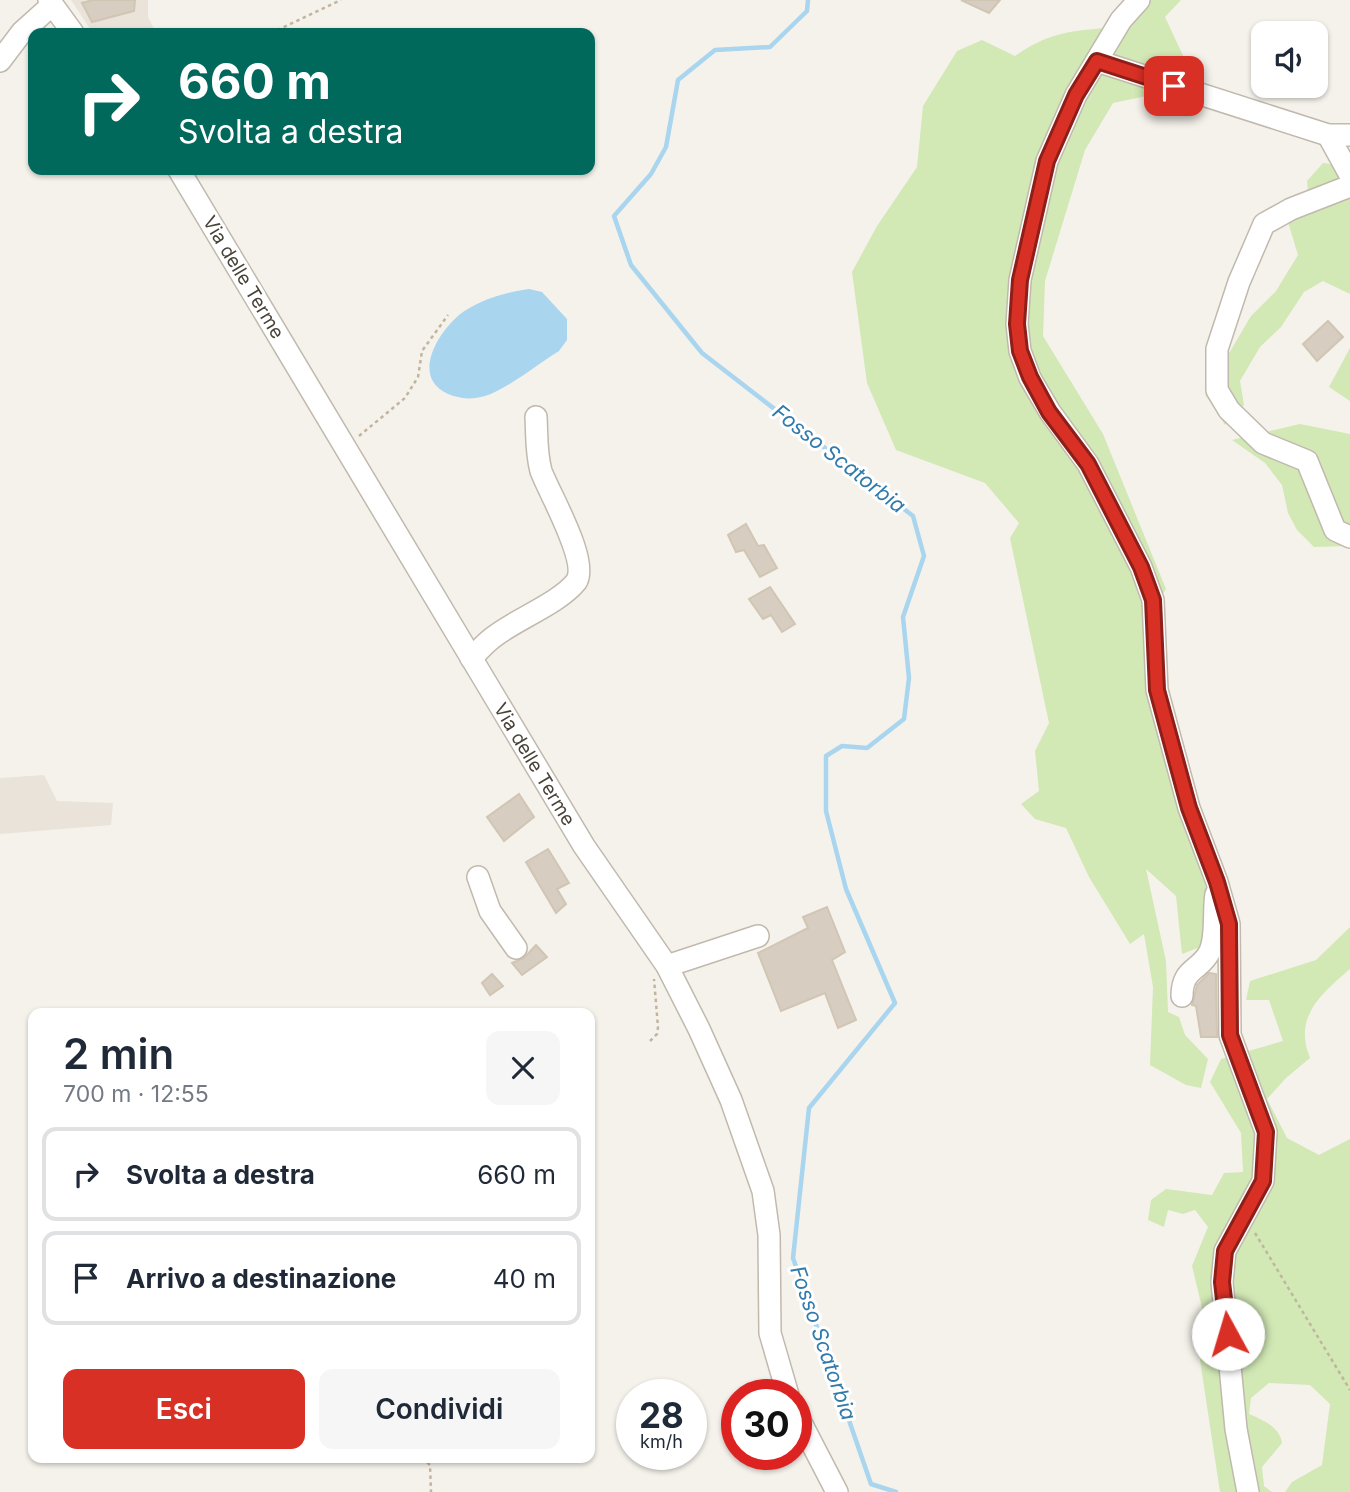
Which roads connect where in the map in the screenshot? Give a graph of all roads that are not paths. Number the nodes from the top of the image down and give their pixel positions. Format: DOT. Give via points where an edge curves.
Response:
graph roads {
  1 [pos="1139,0"];
  2 [pos="50,3"];
  3 [pos="70,28"];
  4 [pos="0,61"];
  5 [pos="1097,61"];
  6 [pos="1328,135"];
  7 [pos="1350,135"];
  8 [pos="182,175"];
  9 [pos="1350,175"];
  10 [pos="1350,186"];
  11 [pos="537,417"];
  12 [pos="1350,537"];
  13 [pos="471,658"];
  14 [pos="478,877"];
  15 [pos="1217,882"];
  16 [pos="758,936"];
  17 [pos="516,948"];
  18 [pos="662,959"];
  19 [pos="1182,996"];
  20 [pos="783,1379"];
  21 [pos="812,1445"];
  22 [pos="836,1492"];
  23 [pos="1248,1492"];
  1 -- 5 [label="street"];
  2 -- 3 [label="street"];
  2 -- 4 [label="street"];
  5 -- 6 [label="street"];
  5 -- 15 [label="street" via="1076,95 1047,161 1020,280 1020,351 1049,412 1088,464 1141,567 1153,600 1157,690 1189,808"];
  6 -- 7 [label="street"];
  6 -- 9 [label="street"];
  8 -- 13 [label="street, Via delle Terme"];
  10 -- 12 [label="street" via="1264,224 1217,349 1217,390 1229,410 1264,443 1307,461 1335,530"];
  11 -- 13 [label="street" via="541,471 574,547 579,576 557,597 492,637"];
  13 -- 18 [label="street, Via delle Terme" via="584,846"];
  14 -- 17 [label="street" via="489,911"];
  15 -- 19 [label="street" via="1212,948 1191,969"];
  15 -- 23 [label="street" via="1229,924 1230,1035 1266,1132 1263,1181 1225,1251 1222,1282 1236,1429"];
  16 -- 18 [label="street"];
  18 -- 20 [label="street, Via delle Terme" via="731,1100 763,1191 769,1235 769,1333"];
  21 -- 22 [label="street"];
}
